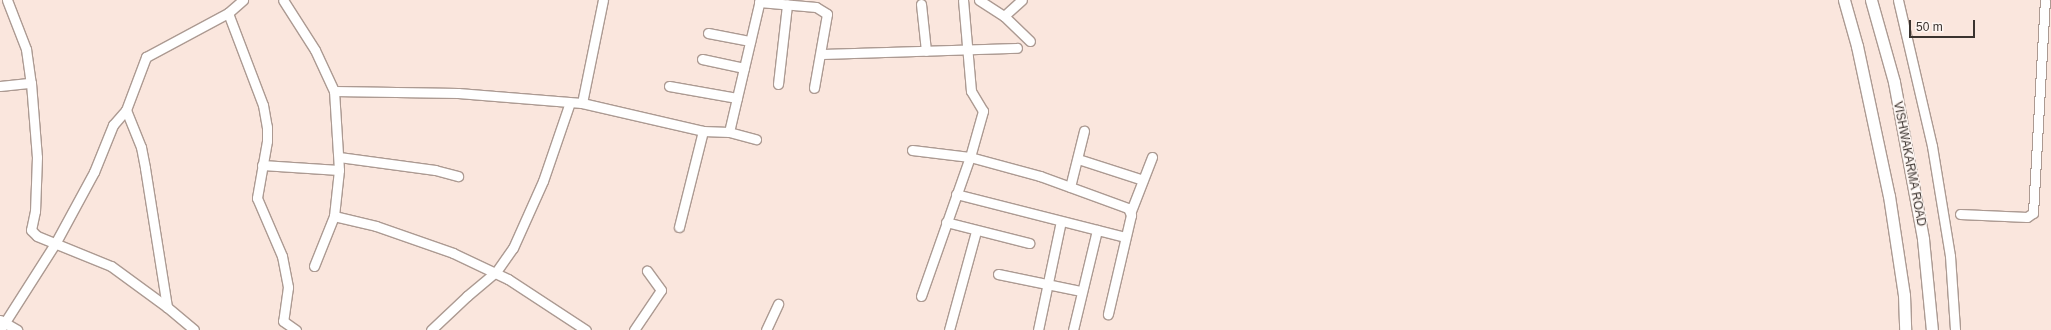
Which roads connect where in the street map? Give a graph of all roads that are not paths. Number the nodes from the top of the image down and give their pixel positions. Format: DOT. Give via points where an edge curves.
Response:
graph roads {
  1 [pos="7,0"];
  2 [pos="243,0"];
  3 [pos="283,0"];
  4 [pos="603,0"];
  5 [pos="963,0"];
  6 [pos="979,0"];
  7 [pos="1022,0"];
  8 [pos="1844,0"];
  9 [pos="1871,0"];
  10 [pos="1898,0"];
  11 [pos="2045,0"];
  12 [pos="759,1"];
  13 [pos="921,4"];
  14 [pos="787,5"];
  15 [pos="228,13"];
  16 [pos="1004,16"];
  17 [pos="708,34"];
  18 [pos="750,41"];
  19 [pos="1030,41"];
  20 [pos="1017,48"];
  21 [pos="926,51"];
  22 [pos="966,51"];
  23 [pos="822,54"];
  24 [pos="702,59"];
  25 [pos="744,68"];
  26 [pos="31,82"];
  27 [pos="778,84"];
  28 [pos="0,86"];
  29 [pos="669,86"];
  30 [pos="814,88"];
  31 [pos="334,91"];
  32 [pos="737,98"];
  33 [pos="570,102"];
  34 [pos="582,103"];
  35 [pos="126,110"];
  36 [pos="1084,130"];
  37 [pos="703,131"];
  38 [pos="729,132"];
  39 [pos="756,139"];
  40 [pos="912,150"];
  41 [pos="339,157"];
  42 [pos="970,157"];
  43 [pos="1152,157"];
  44 [pos="1078,159"];
  45 [pos="262,165"];
  46 [pos="339,170"];
  47 [pos="458,176"];
  48 [pos="1143,180"];
  49 [pos="1070,187"];
  50 [pos="956,194"];
  51 [pos="1131,211"];
  52 [pos="1960,214"];
  53 [pos="334,216"];
  54 [pos="1061,221"];
  55 [pos="946,222"];
  56 [pos="679,227"];
  57 [pos="976,230"];
  58 [pos="1097,230"];
  59 [pos="1126,237"];
  60 [pos="56,242"];
  61 [pos="1030,243"];
  62 [pos="314,266"];
  63 [pos="496,272"];
  64 [pos="647,272"];
  65 [pos="998,274"];
  66 [pos="1047,284"];
  67 [pos="1081,291"];
  68 [pos="921,296"];
  69 [pos="778,304"];
  70 [pos="167,307"];
  71 [pos="1108,314"];
  72 [pos="2,324"];
  73 [pos="17,330"];
  74 [pos="194,330"];
  75 [pos="296,330"];
  76 [pos="431,330"];
  77 [pos="586,330"];
  78 [pos="634,330"];
  79 [pos="766,330"];
  80 [pos="949,330"];
  81 [pos="1038,330"];
  82 [pos="1073,330"];
  83 [pos="1905,330"];
  84 [pos="1932,330"];
  85 [pos="1955,330"];
  1 -- 26 [label="street" via="26,49"];
  2 -- 15 [label="street"];
  3 -- 31 [label="street" via="315,50"];
  4 -- 34 [label="street"];
  5 -- 22 [label="street"];
  6 -- 16 [label="street"];
  7 -- 16 [label="street"];
  8 -- 83 [label="main road" via="1857,46 1889,196 1904,295"];
  9 -- 84 [label="main road, VISHWAKARMA ROAD" via="1894,82 1912,179 1924,247"];
  10 -- 85 [label="street" via="1932,146 1950,256"];
  11 -- 52 [label="street" via="2033,213 2027,216"];
  12 -- 14 [label="street"];
  12 -- 18 [label="street"];
  13 -- 21 [label="street"];
  14 -- 23 [label="street" via="816,7 827,14"];
  14 -- 27 [label="street"];
  15 -- 35 [label="street" via="146,57"];
  15 -- 45 [label="street" via="263,105 267,127"];
  16 -- 19 [label="street"];
  17 -- 18 [label="street"];
  18 -- 25 [label="street"];
  20 -- 22 [label="street"];
  21 -- 22 [label="street"];
  21 -- 23 [label="street"];
  22 -- 42 [label="street" via="971,91 983,111"];
  23 -- 30 [label="street"];
  24 -- 25 [label="street"];
  25 -- 32 [label="street"];
  26 -- 28 [label="street"];
  26 -- 60 [label="street" via="37,157 35,211 31,230 37,236"];
  29 -- 32 [label="street"];
  31 -- 33 [label="street" via="458,93"];
  31 -- 41 [label="street"];
  32 -- 38 [label="street"];
  33 -- 34 [label="street"];
  33 -- 63 [label="street" via="528,218"];
  34 -- 37 [label="street"];
  35 -- 60 [label="street" via="113,125 94,172"];
  35 -- 70 [label="street" via="141,147"];
  36 -- 44 [label="street"];
  37 -- 38 [label="street"];
  37 -- 56 [label="street"];
  38 -- 39 [label="street"];
  40 -- 42 [label="street"];
  41 -- 46 [label="street"];
  41 -- 47 [label="street" via="435,170"];
  42 -- 49 [label="street"];
  42 -- 50 [label="street"];
  43 -- 48 [label="street"];
  44 -- 48 [label="street"];
  44 -- 49 [label="street"];
  45 -- 46 [label="street"];
  45 -- 75 [label="street" via="257,198 282,256 288,287 283,321"];
  46 -- 53 [label="street"];
  48 -- 51 [label="street"];
  49 -- 51 [label="street"];
  50 -- 54 [label="street"];
  50 -- 55 [label="street"];
  51 -- 59 [label="street"];
  53 -- 62 [label="street"];
  53 -- 63 [label="street" via="435,245"];
  54 -- 58 [label="street"];
  54 -- 66 [label="street"];
  55 -- 57 [label="street"];
  55 -- 68 [label="street"];
  57 -- 61 [label="street"];
  57 -- 80 [label="street"];
  58 -- 59 [label="street"];
  58 -- 67 [label="street"];
  59 -- 71 [label="street"];
  60 -- 70 [label="street" via="111,266"];
  60 -- 72 [label="street"];
  63 -- 76 [label="street"];
  63 -- 77 [label="street"];
  64 -- 78 [label="street" via="661,290"];
  65 -- 66 [label="street"];
  66 -- 67 [label="street"];
  66 -- 81 [label="street"];
  67 -- 82 [label="street"];
  69 -- 79 [label="street"];
  70 -- 74 [label="street"];
  72 -- 73 [label="street"];
}
